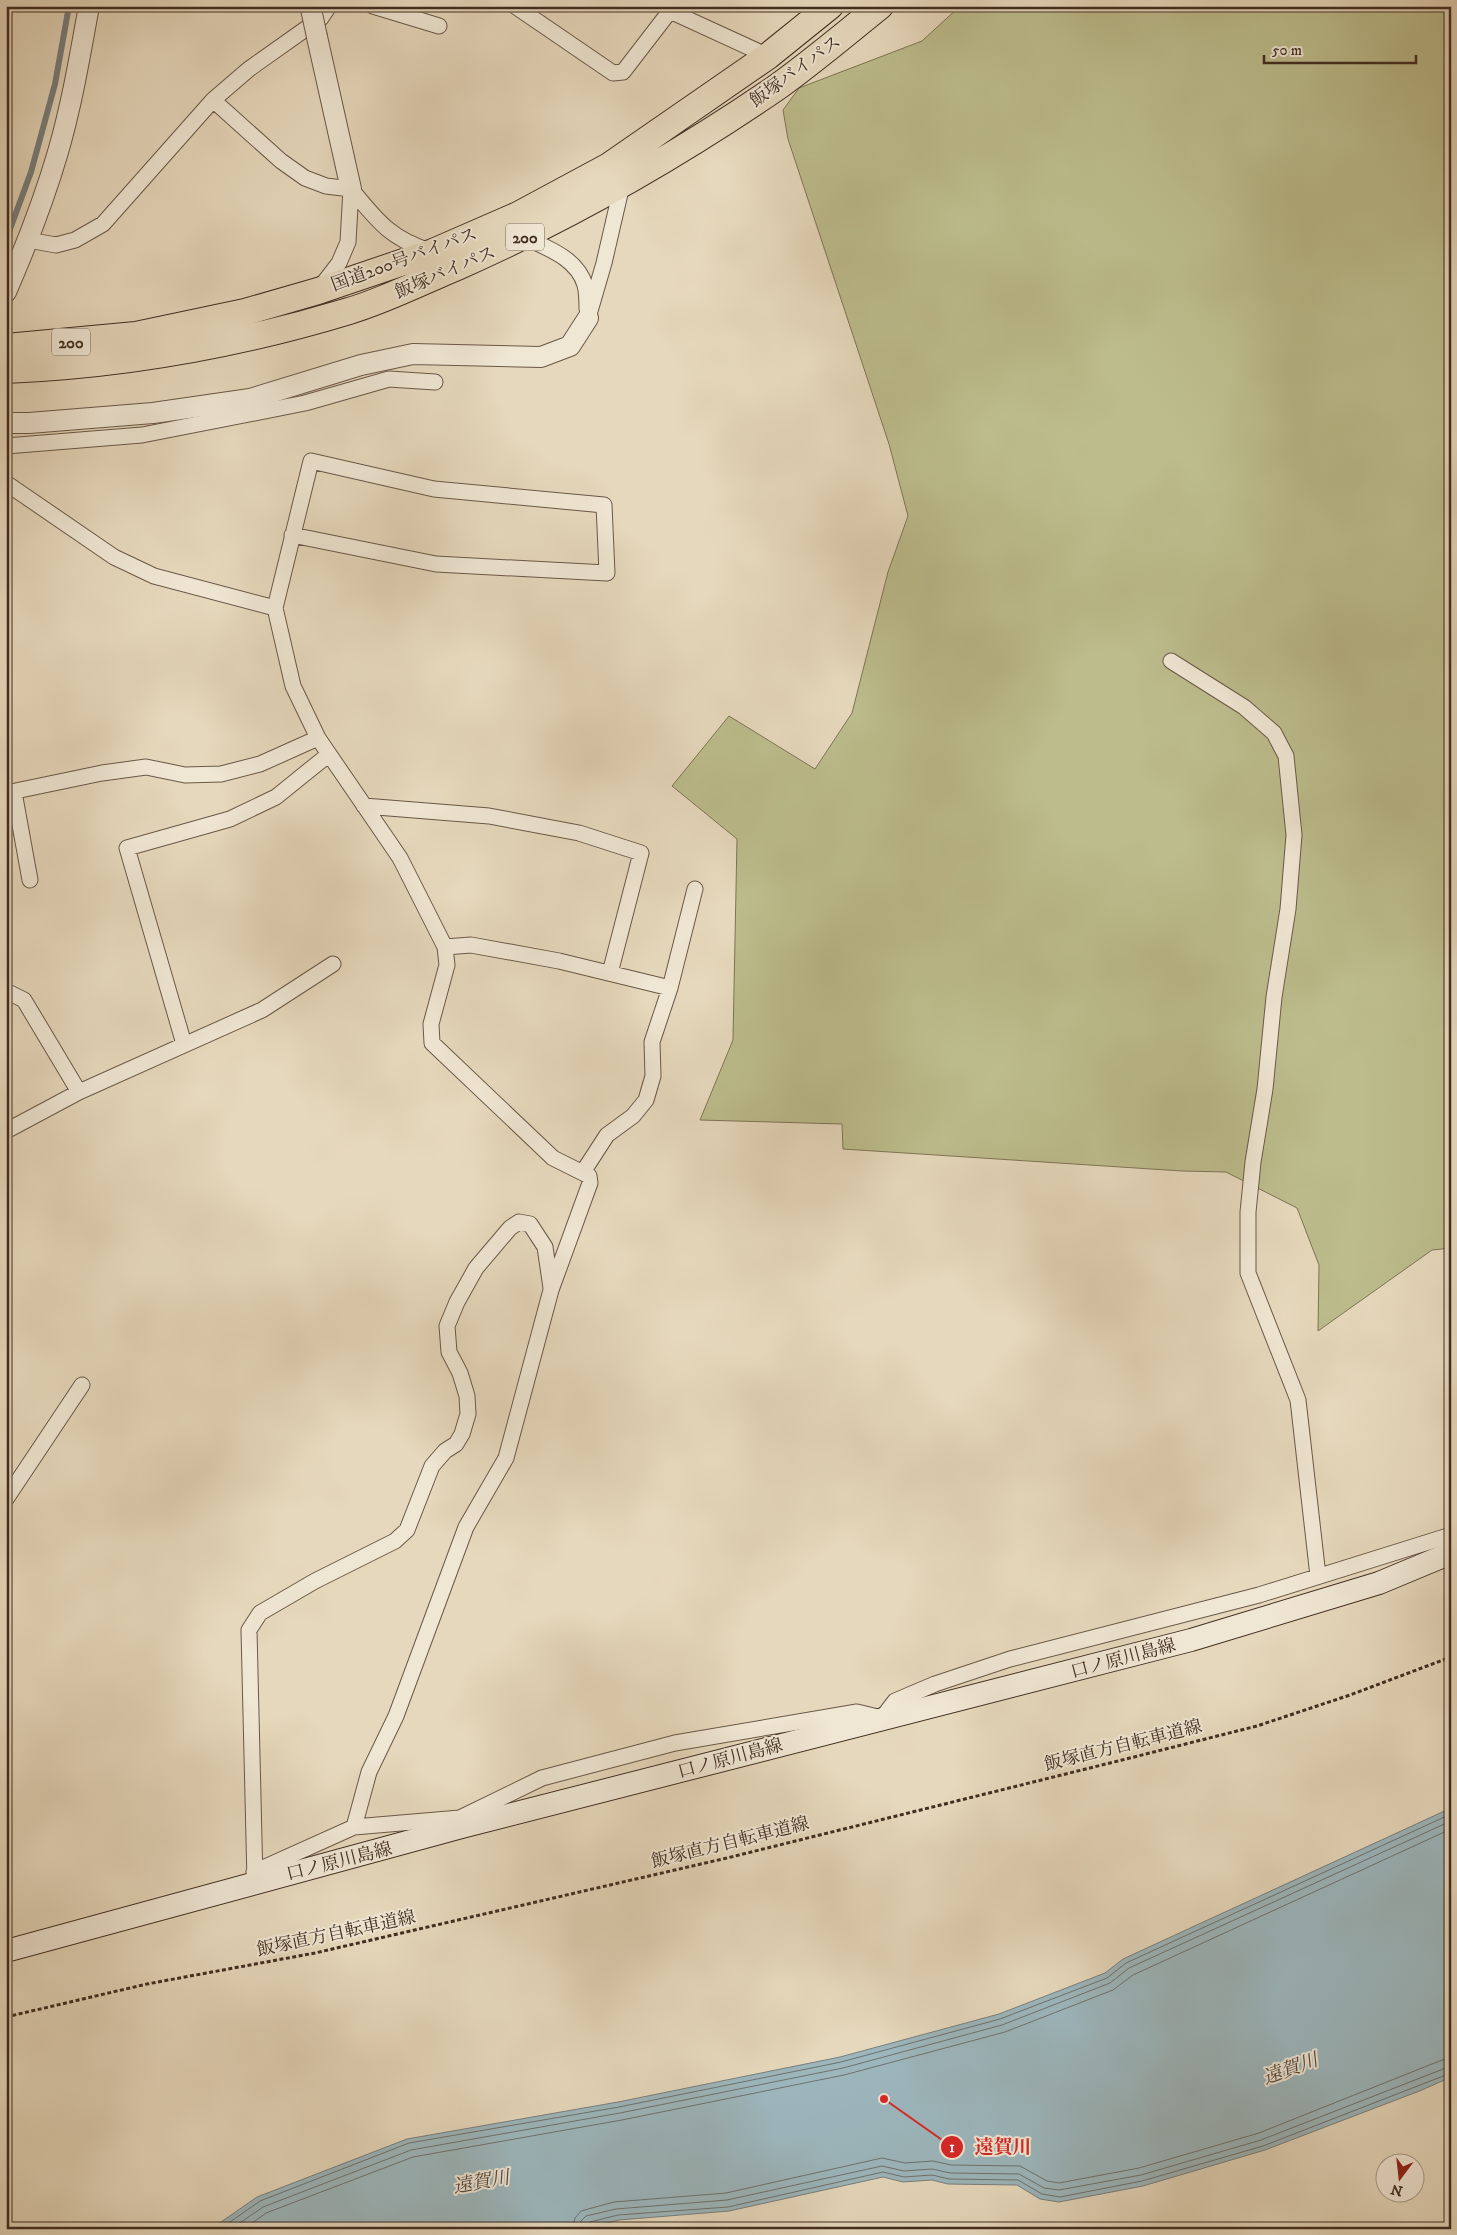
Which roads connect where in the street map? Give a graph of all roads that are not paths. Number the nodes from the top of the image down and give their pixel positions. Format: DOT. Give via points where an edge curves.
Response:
graph roads {
  1 [pos="89,6"];
  2 [pos="373,6"];
  3 [pos="515,6"];
  4 [pos="830,6"];
  5 [pos="880,6"];
  6 [pos="317,7"];
  7 [pos="672,9"];
  8 [pos="439,26"];
  9 [pos="768,56"];
  10 [pos="213,100"];
  11 [pos="622,185"];
  12 [pos="351,189"];
  13 [pos="524,237"];
  14 [pos="28,240"];
  15 [pos="434,252"];
  16 [pos="318,291"];
  17 [pos="6,292"];
  18 [pos="588,318"];
  19 [pos="6,347"];
  20 [pos="6,370"];
  21 [pos="435,382"];
  22 [pos="6,423"];
  23 [pos="6,446"];
  24 [pos="6,483"];
  25 [pos="292,535"];
  26 [pos="275,608"];
  27 [pos="1171,660"];
  28 [pos="318,738"];
  29 [pos="328,755"];
  30 [pos="10,793"];
  31 [pos="364,806"];
  32 [pos="30,880"];
  33 [pos="695,890"];
  34 [pos="445,947"];
  35 [pos="333,964"];
  36 [pos="610,973"];
  37 [pos="670,988"];
  38 [pos="6,991"];
  39 [pos="184,1044"];
  40 [pos="79,1092"];
  41 [pos="6,1131"];
  42 [pos="583,1172"];
  43 [pos="551,1290"];
  44 [pos="82,1384"];
  45 [pos="6,1499"];
  46 [pos="1451,1535"];
  47 [pos="1451,1553"];
  48 [pos="1318,1576"];
  49 [pos="882,1718"];
  50 [pos="461,1823"];
  51 [pos="354,1827"];
  52 [pos="254,1877"];
  53 [pos="6,1951"];
  1 -- 14 [label="street" via="58,151"];
  2 -- 8 [label="street"];
  3 -- 7 [label="street" via="613,73 623,72"];
  4 -- 9 [label="highway, 国道200号バイパス / 200"];
  5 -- 11 [label="highway, 飯塚バイパス / 200" via="775,89"];
  6 -- 10 [label="street" via="321,18"];
  6 -- 12 [label="street, bridge" via="317,37"];
  7 -- 9 [label="street"];
  9 -- 15 [label="highway, 国道200号バイパス / 200" via="609,166 518,215"];
  10 -- 12 [label="street" via="281,161 305,178 326,186"];
  10 -- 14 [label="street" via="103,224 75,240 56,245"];
  11 -- 13 [label="highway, 飯塚バイパス / 200"];
  11 -- 18 [label="street"];
  12 -- 15 [label="street" via="384,228 411,245"];
  12 -- 16 [label="street" via="348,242 339,263"];
  13 -- 18 [label="street" via="556,251 573,265 585,284"];
  13 -- 20 [label="highway, 飯塚バイパス / 200" via="351,310 256,337 121,361"];
  14 -- 17 [label="street"];
  15 -- 16 [label="highway, 国道200号バイパス / 200"];
  16 -- 19 [label="highway, 国道200号バイパス / 200" via="245,312 136,335"];
  18 -- 22 [label="street" via="570,346 541,357 413,354 361,365 250,399 153,413"];
  21 -- 23 [label="street" via="389,378 305,403 142,435"];
  24 -- 26 [label="street" via="114,557 154,576"];
  25 -- 25 [label="street" via="311,461 434,489 604,504 606,573 436,564"];
  25 -- 26 [label="street"];
  26 -- 28 [label="street" via="293,686"];
  27 -- 48 [label="street" via="1244,707 1274,733 1286,756 1294,835 1288,909 1250,1187 1248,1273 1298,1400"];
  28 -- 29 [label="street"];
  28 -- 30 [label="street" via="260,764 221,774 185,775 146,767"];
  29 -- 31 [label="street"];
  29 -- 39 [label="street" via="276,797 230,819 127,848"];
  30 -- 32 [label="street"];
  31 -- 34 [label="street" via="400,858"];
  31 -- 36 [label="street" via="489,816 579,833 641,853"];
  33 -- 37 [label="street"];
  34 -- 36 [label="street" via="471,944"];
  34 -- 42 [label="street" via="447,965 432,1024 432,1043 553,1158"];
  35 -- 39 [label="street" via="262,1010"];
  36 -- 37 [label="street"];
  37 -- 42 [label="street" via="652,1042 653,1076 646,1100 633,1116 607,1135"];
  38 -- 40 [label="street" via="24,1000"];
  39 -- 40 [label="street"];
  40 -- 41 [label="street"];
  42 -- 43 [label="street" via="589,1176 590,1183"];
  43 -- 51 [label="street" via="506,1458 466,1527 396,1716 369,1772"];
  43 -- 52 [label="street" via="545,1248 530,1224 519,1222 476,1268 456,1302 447,1326 449,1352 465,1389 468,1414 456,1444 432,1466 407,1530 395,1541 260,1613 249,1630"];
  44 -- 45 [label="street"];
  46 -- 48 [label="street"];
  47 -- 49 [label="main road, 口ノ原川島線" via="1379,1584 1191,1640"];
  48 -- 49 [label="street" via="1259,1595 1000,1662 935,1684 895,1702"];
  49 -- 50 [label="main road, 口ノ原川島線"];
  50 -- 51 [label="street"];
  50 -- 52 [label="main road, 口ノ原川島線" via="379,1851"];
  51 -- 52 [label="street"];
  52 -- 53 [label="main road, 口ノ原川島線"];
}
